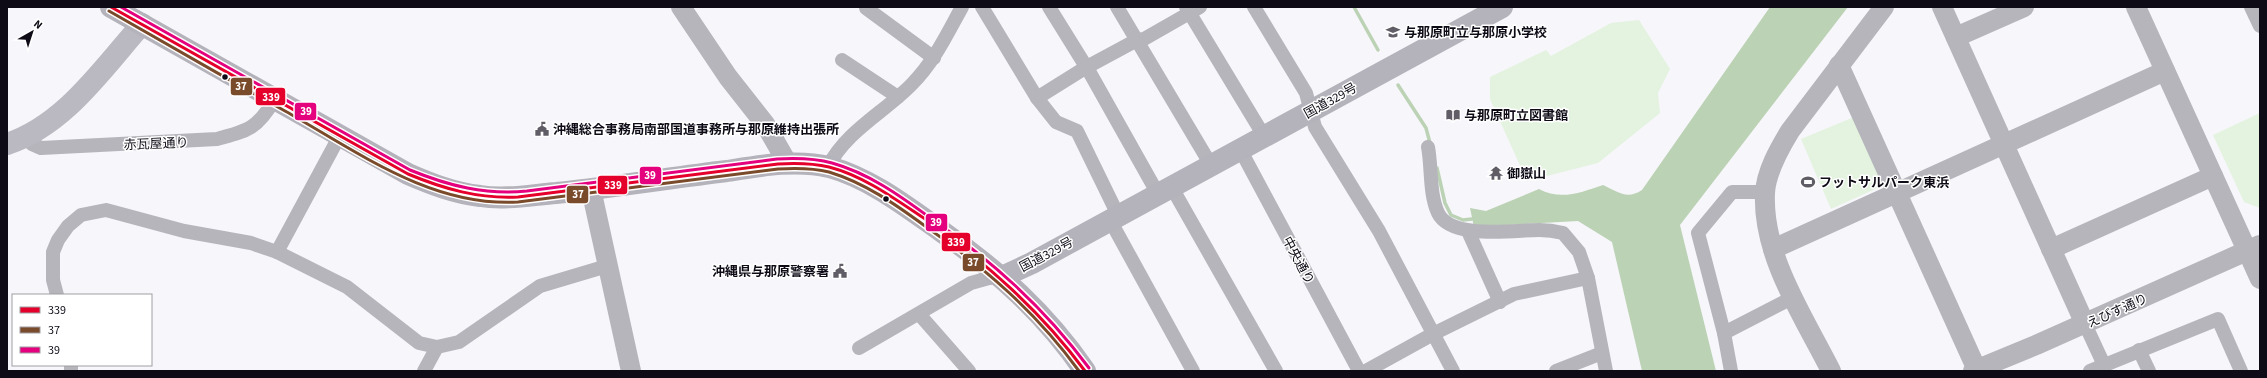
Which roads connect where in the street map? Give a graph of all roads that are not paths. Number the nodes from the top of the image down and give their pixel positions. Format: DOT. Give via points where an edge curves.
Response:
graph roads {
  1 [pos="111,7"];
  2 [pos="681,7"];
  3 [pos="962,7"];
  4 [pos="982,7"];
  5 [pos="1049,7"];
  6 [pos="1117,7"];
  7 [pos="1254,7"];
  8 [pos="1502,7"];
  9 [pos="1884,7"];
  10 [pos="1942,7"];
  11 [pos="2024,7"];
  12 [pos="2136,7"];
  13 [pos="2251,7"];
  14 [pos="866,8"];
  15 [pos="1192,9"];
  16 [pos="142,24"];
  17 [pos="2260,26"];
  18 [pos="1956,37"];
  19 [pos="1137,40"];
  20 [pos="934,58"];
  21 [pos="842,60"];
  22 [pos="1839,65"];
  23 [pos="1085,68"];
  24 [pos="2165,71"];
  25 [pos="898,97"];
  26 [pos="1037,98"];
  27 [pos="274,100"];
  28 [pos="1310,111"];
  29 [pos="1264,136"];
  30 [pos="339,137"];
  31 [pos="16,141"];
  32 [pos="2004,144"];
  33 [pos="1428,147"];
  34 [pos="1240,149"];
  35 [pos="788,164"];
  36 [pos="1211,165"];
  37 [pos="828,167"];
  38 [pos="2213,176"];
  39 [pos="591,189"];
  40 [pos="1165,190"];
  41 [pos="1765,192"];
  42 [pos="1897,192"];
  43 [pos="1114,218"];
  44 [pos="1468,231"];
  45 [pos="1773,249"];
  46 [pos="2051,249"];
  47 [pos="2254,249"];
  48 [pos="277,252"];
  49 [pos="607,266"];
  50 [pos="1002,277"];
  51 [pos="1588,278"];
  52 [pos="2260,279"];
  53 [pos="56,294"];
  54 [pos="1794,297"];
  55 [pos="1500,302"];
  56 [pos="919,314"];
  57 [pos="2085,324"];
  58 [pos="1724,333"];
  59 [pos="1433,334"];
  60 [pos="437,347"];
  61 [pos="859,348"];
  62 [pos="2139,350"];
  63 [pos="1602,353"];
  64 [pos="2104,365"];
  65 [pos="1975,370"];
  66 [pos="424,371"];
  67 [pos="631,371"];
  68 [pos="969,371"];
  69 [pos="1085,371"];
  70 [pos="1193,371"];
  71 [pos="1276,371"];
  72 [pos="1359,371"];
  73 [pos="1366,371"];
  74 [pos="1453,371"];
  75 [pos="1556,371"];
  76 [pos="1606,371"];
  77 [pos="1731,371"];
  78 [pos="1831,371"];
  79 [pos="2090,371"];
  80 [pos="2149,371"];
  81 [pos="2240,371"];
  1 -- 16 [label="highway"];
  2 -- 35 [label="street" via="724,71 765,124"];
  3 -- 20 [label="street"];
  4 -- 26 [label="street"];
  5 -- 23 [label="street"];
  6 -- 19 [label="street"];
  7 -- 28 [label="street" via="1306,93"];
  8 -- 28 [label="highway, 国道329号"];
  9 -- 22 [label="street"];
  10 -- 18 [label="street"];
  11 -- 18 [label="street"];
  12 -- 24 [label="street"];
  13 -- 17 [label="street"];
  14 -- 20 [label="street"];
  15 -- 19 [label="street" via="1144,39"];
  15 -- 29 [label="street"];
  16 -- 27 [label="highway"];
  16 -- 31 [label="main road" via="96,78 53,118"];
  18 -- 32 [label="street"];
  19 -- 23 [label="street"];
  19 -- 36 [label="street"];
  20 -- 25 [label="street"];
  21 -- 25 [label="street"];
  22 -- 41 [label="street" via="1780,148"];
  22 -- 42 [label="street"];
  23 -- 26 [label="street"];
  23 -- 40 [label="street"];
  24 -- 32 [label="street"];
  24 -- 38 [label="street"];
  25 -- 37 [label="street" via="843,143"];
  26 -- 43 [label="street" via="1056,122 1077,131"];
  27 -- 30 [label="highway"];
  27 -- 31 [label="street, 赤瓦屋通り" via="257,124 217,139 41,148"];
  28 -- 29 [label="highway, 国道329号"];
  28 -- 59 [label="street" via="1314,127 1379,231"];
  29 -- 34 [label="highway, 国道329号"];
  30 -- 39 [label="highway" via="408,174 453,191 482,197 512,197"];
  30 -- 48 [label="street"];
  32 -- 42 [label="street"];
  32 -- 46 [label="street"];
  33 -- 44 [label="street" via="1438,214 1448,225"];
  34 -- 36 [label="highway, 国道329号"];
  34 -- 72 [label="street, 中央通り"];
  35 -- 37 [label="highway"];
  35 -- 39 [label="highway"];
  36 -- 40 [label="highway, 国道329号"];
  37 -- 50 [label="highway" via="872,185 959,244"];
  38 -- 46 [label="street"];
  38 -- 47 [label="street"];
  39 -- 49 [label="street"];
  40 -- 43 [label="highway, 国道329号"];
  40 -- 71 [label="street"];
  41 -- 45 [label="street" via="1768,229"];
  41 -- 58 [label="street" via="1732,192 1698,233"];
  42 -- 45 [label="street"];
  42 -- 65 [label="street"];
  43 -- 50 [label="highway, 国道329号"];
  43 -- 70 [label="street"];
  44 -- 51 [label="street" via="1541,230 1563,233 1579,252"];
  44 -- 55 [label="street"];
  45 -- 54 [label="street"];
  46 -- 57 [label="street"];
  47 -- 52 [label="street"];
  47 -- 57 [label="street, えびす通り"];
  48 -- 53 [label="street" via="251,244 184,231 123,213 95,211 81,215 68,226 58,240 53,252"];
  48 -- 60 [label="street" via="347,287 419,343"];
  49 -- 60 [label="street" via="540,286 459,342"];
  49 -- 67 [label="street"];
  50 -- 56 [label="street" via="971,284"];
  50 -- 69 [label="highway" via="1032,305"];
  51 -- 55 [label="street" via="1514,294"];
  51 -- 63 [label="street"];
  54 -- 58 [label="street"];
  54 -- 78 [label="street"];
  55 -- 59 [label="street"];
  56 -- 61 [label="street"];
  56 -- 68 [label="street"];
  57 -- 64 [label="street"];
  57 -- 65 [label="street, えびす通り"];
  58 -- 77 [label="street"];
  59 -- 73 [label="street"];
  59 -- 74 [label="street"];
  60 -- 66 [label="street"];
  62 -- 64 [label="street"];
  62 -- 80 [label="street"];
  62 -- 81 [label="street" via="2218,319"];
  63 -- 75 [label="street"];
  63 -- 76 [label="street"];
  64 -- 79 [label="street"];
}
